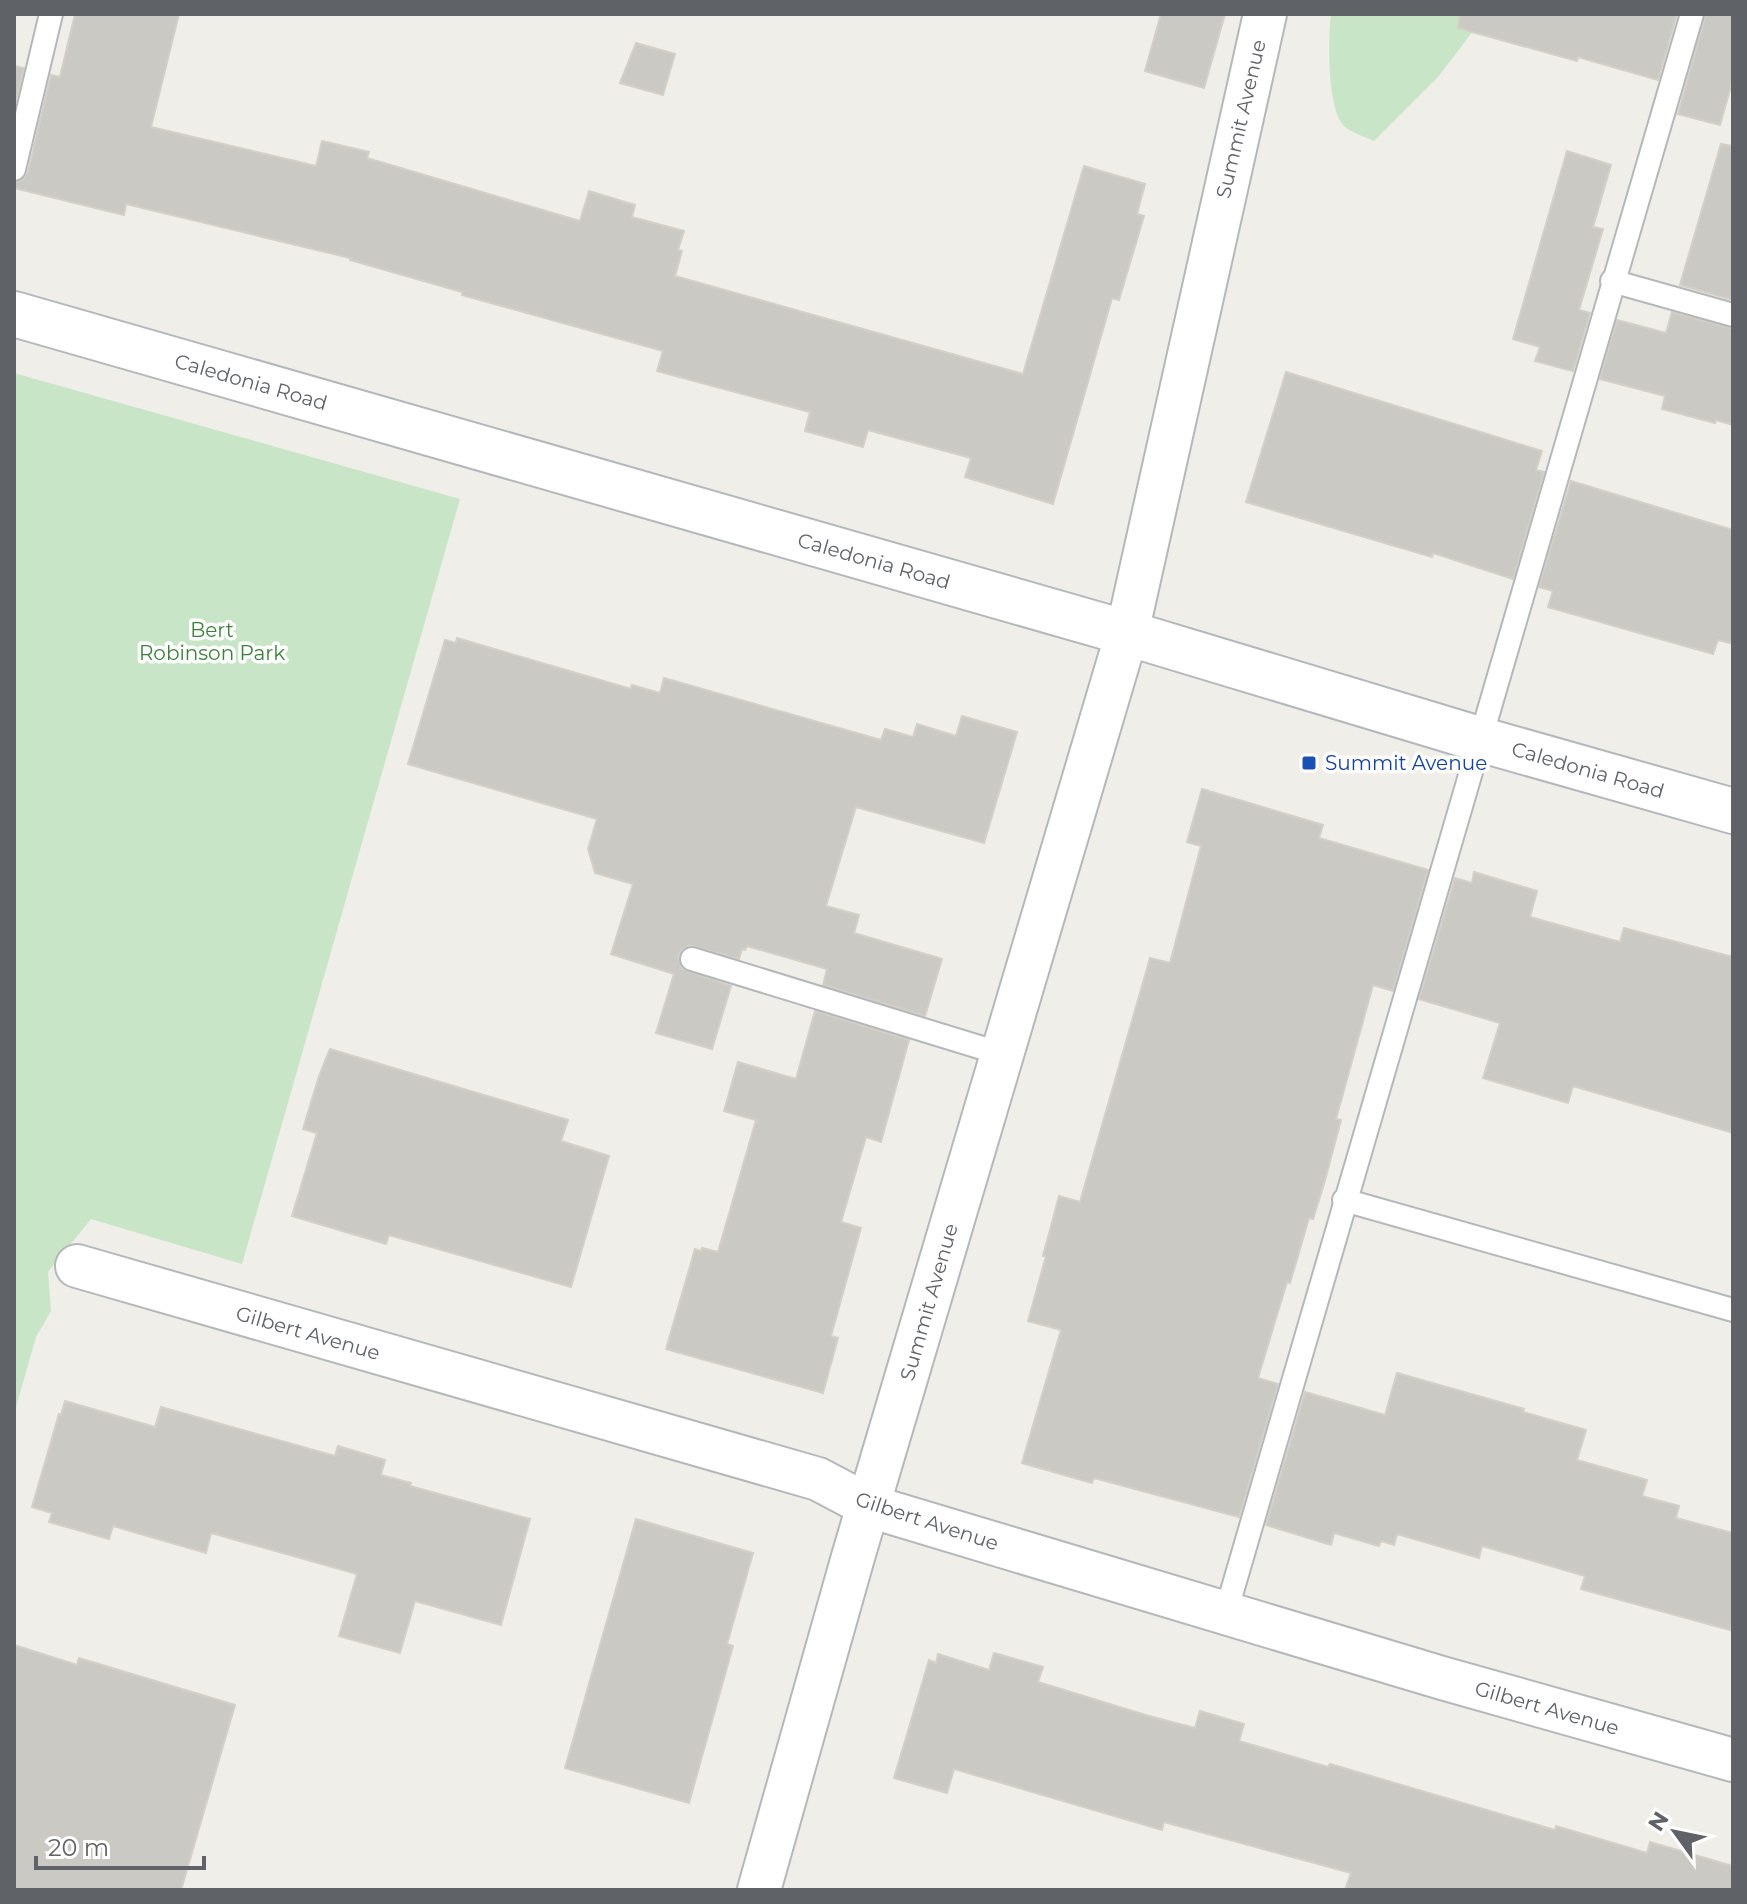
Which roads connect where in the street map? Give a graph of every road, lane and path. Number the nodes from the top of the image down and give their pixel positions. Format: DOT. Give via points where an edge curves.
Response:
graph roads {
  1 [pos="51,14"];
  2 [pos="1265,14"];
  3 [pos="1692,14"];
  4 [pos="14,169"];
  5 [pos="1612,281"];
  6 [pos="14,314"];
  7 [pos="1733,315"];
  8 [pos="1127,633"];
  9 [pos="1479,739"];
  10 [pos="1733,811"];
  11 [pos="692,959"];
  12 [pos="1002,1054"];
  13 [pos="1344,1200"];
  14 [pos="77,1266"];
  15 [pos="1733,1310"];
  16 [pos="869,1506"];
  17 [pos="1226,1612"];
  18 [pos="1733,1760"];
  19 [pos="759,1890"];
  1 -- 4 [label="lane"];
  2 -- 8 [label="street, Summit Avenue"];
  3 -- 5 [label="lane"];
  5 -- 7 [label="lane"];
  5 -- 9 [label="lane"];
  6 -- 8 [label="street, Caledonia Road"];
  8 -- 9 [label="street, Caledonia Road"];
  8 -- 12 [label="street, Summit Avenue"];
  9 -- 10 [label="street, Caledonia Road"];
  9 -- 13 [label="lane"];
  11 -- 12 [label="lane"];
  12 -- 16 [label="street, Summit Avenue"];
  13 -- 15 [label="lane"];
  13 -- 17 [label="lane"];
  14 -- 16 [label="street, Gilbert Avenue" via="818,1479"];
  16 -- 17 [label="street, Gilbert Avenue"];
  16 -- 19 [label="street, Summit Avenue"];
  17 -- 18 [label="street, Gilbert Avenue"];
}
